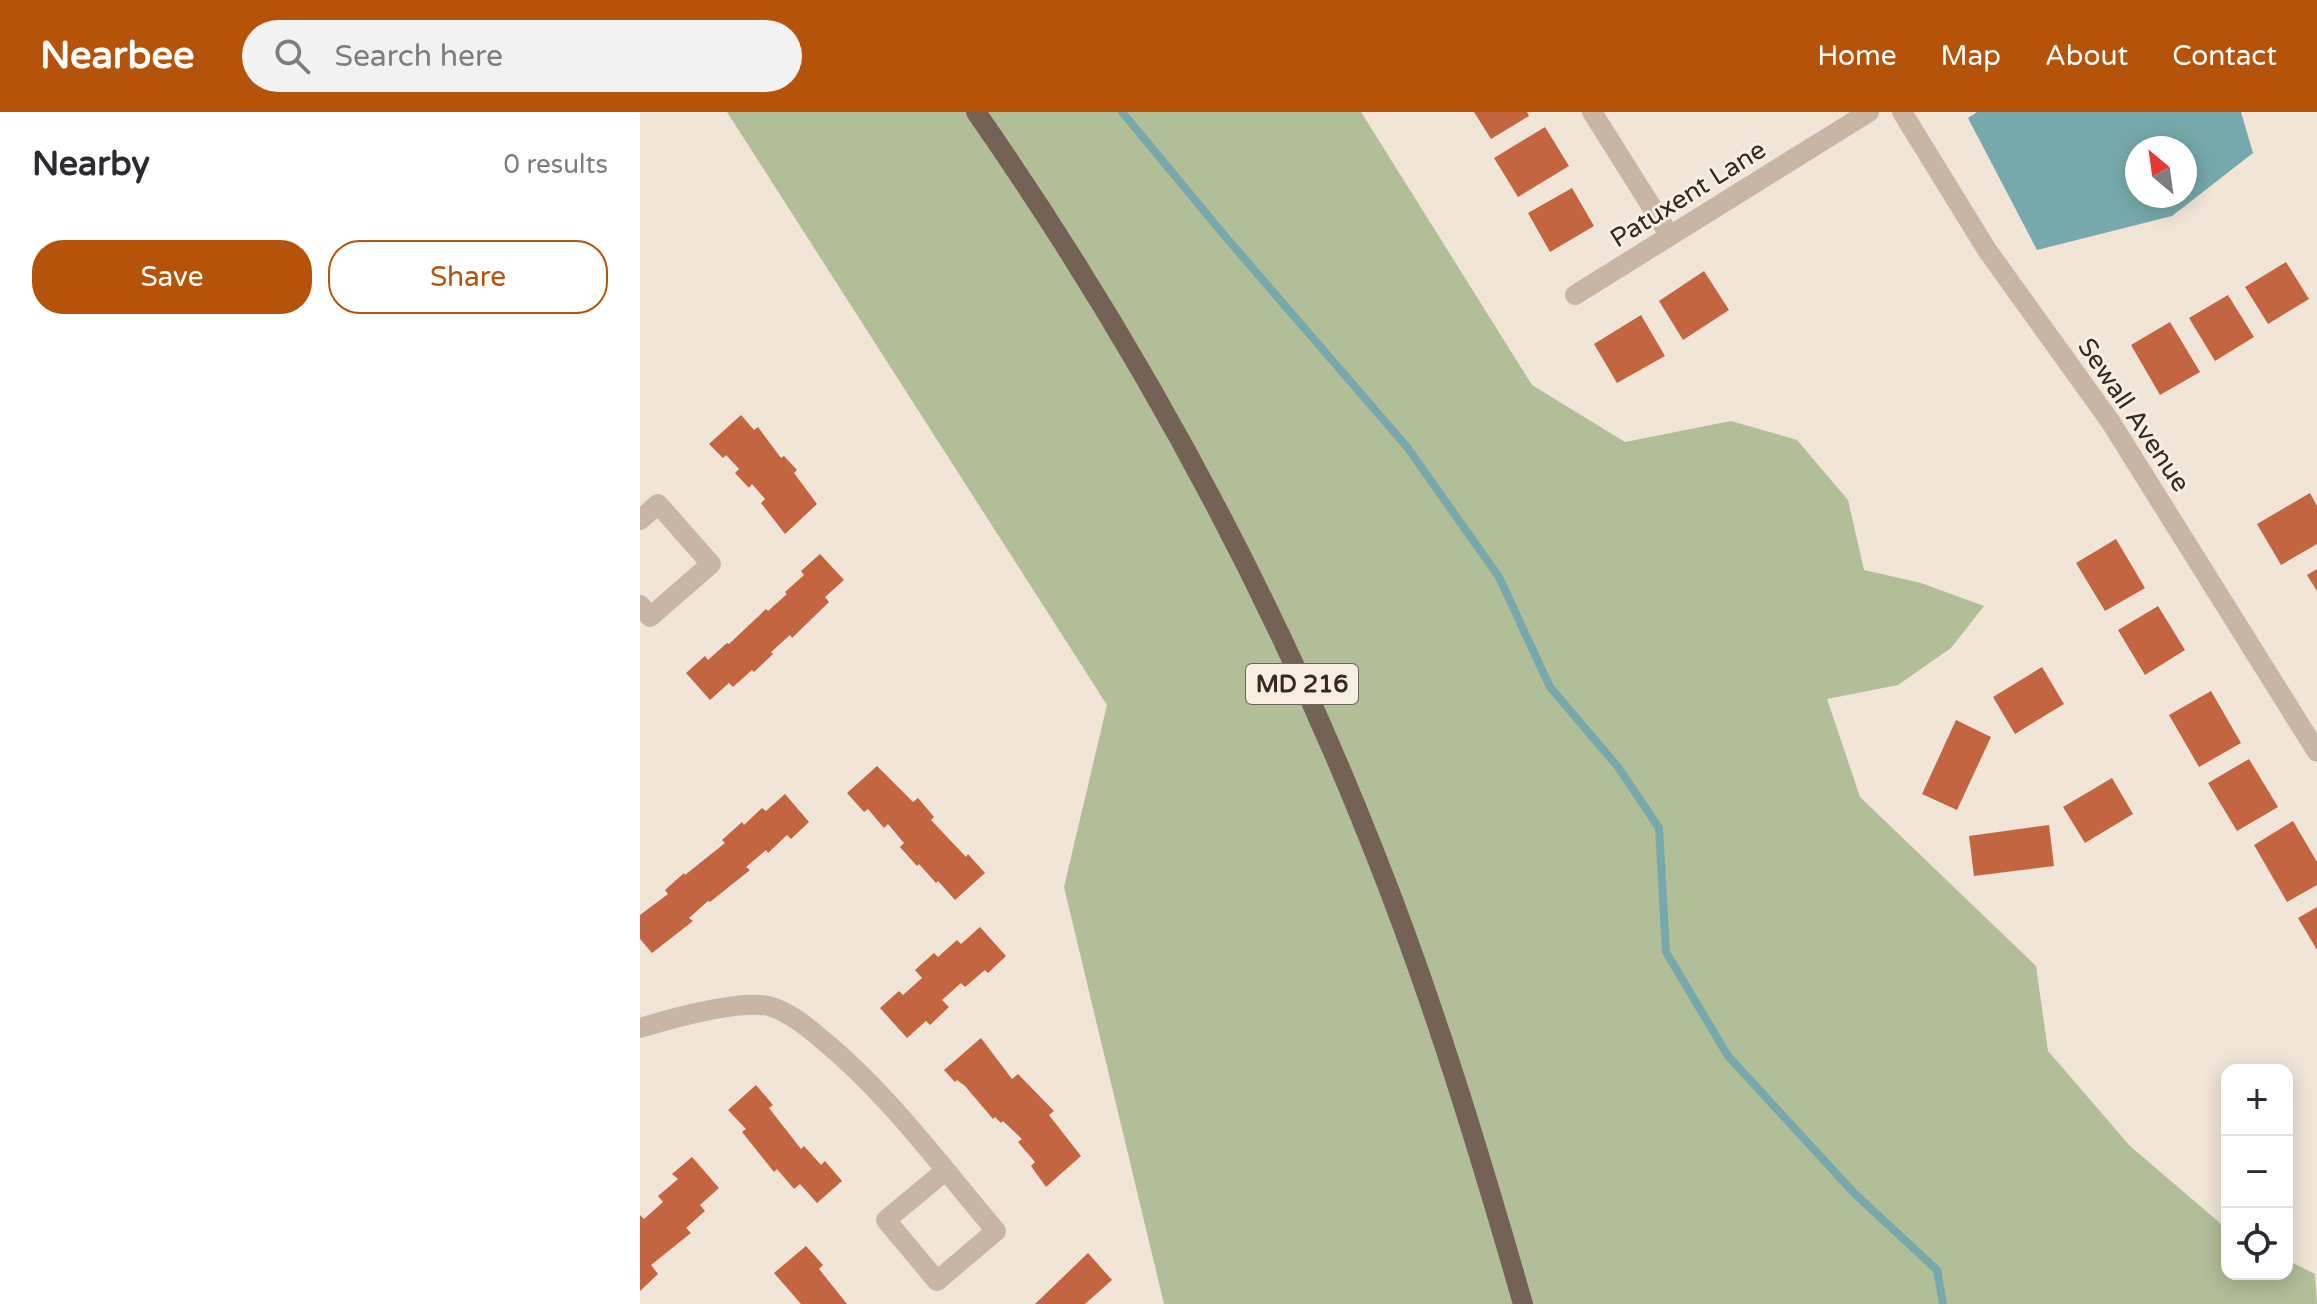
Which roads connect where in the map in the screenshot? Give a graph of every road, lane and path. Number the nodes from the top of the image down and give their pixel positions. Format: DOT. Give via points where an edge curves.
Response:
graph roads {
  1 [pos="976,112"];
  2 [pos="1592,112"];
  3 [pos="1869,112"];
  4 [pos="1902,112"];
  5 [pos="1670,236"];
  6 [pos="1575,295"];
  7 [pos="640,520"];
  8 [pos="640,605"];
  9 [pos="2317,752"];
  10 [pos="640,1028"];
  11 [pos="945,1171"];
  12 [pos="1523,1304"];
  1 -- 12 [label="main road, MD 216" via="1107,313 1182,443 1317,716 1430,1001"];
  2 -- 5 [label="street"];
  3 -- 5 [label="street, Patuxent Lane"];
  4 -- 9 [label="street, Sewall Avenue" via="1987,250 2110,421"];
  5 -- 6 [label="street, Patuxent Lane"];
  7 -- 8 [label="street" via="658,504 711,564 650,617"];
  10 -- 11 [label="street" via="726,1007 770,1006 798,1020 870,1083"];
  11 -- 11 [label="street" via="886,1220 937,1281 996,1231"];
}
